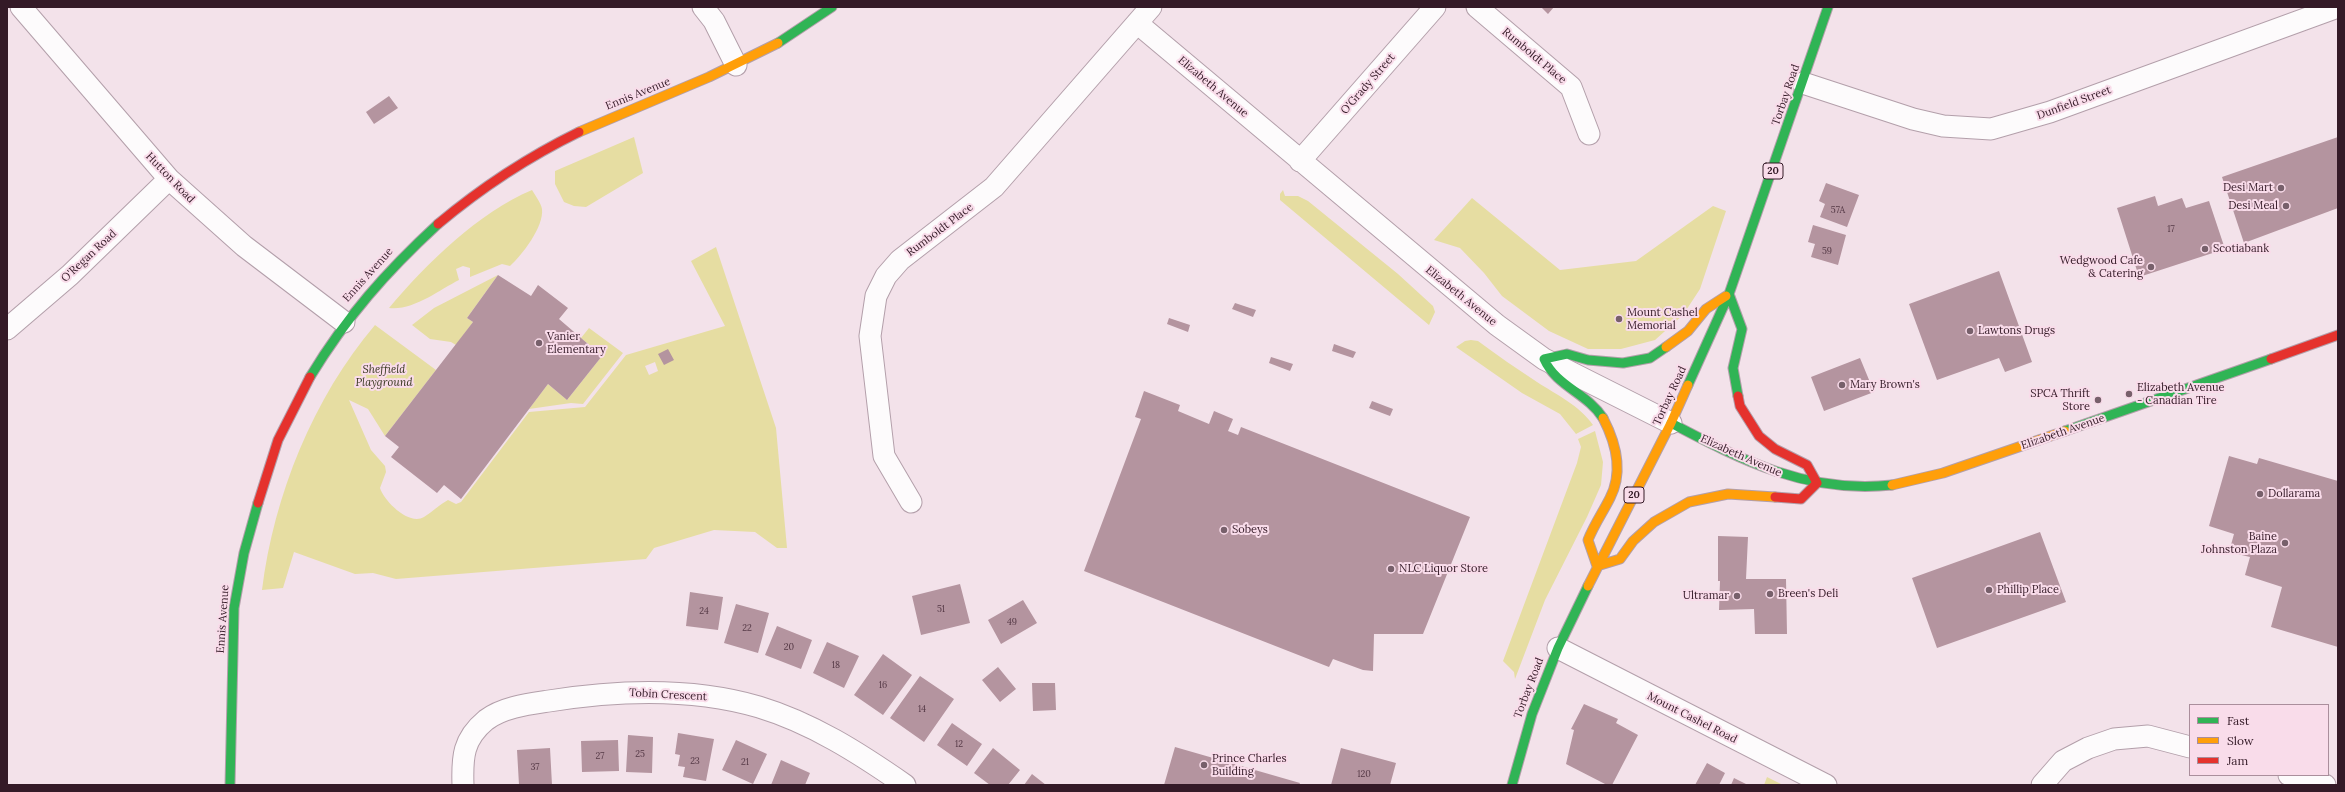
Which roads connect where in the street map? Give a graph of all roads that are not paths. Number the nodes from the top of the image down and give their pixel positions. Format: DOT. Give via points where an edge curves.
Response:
graph roads {
  1 [pos="21,7"];
  2 [pos="703,7"];
  3 [pos="832,7"];
  4 [pos="1151,7"];
  5 [pos="1435,7"];
  6 [pos="1477,7"];
  7 [pos="1828,7"];
  8 [pos="2338,7"];
  9 [pos="1137,23"];
  10 [pos="736,64"];
  11 [pos="1803,83"];
  12 [pos="1588,134"];
  13 [pos="1300,161"];
  14 [pos="169,180"];
  15 [pos="1729,294"];
  16 [pos="344,322"];
  17 [pos="7,329"];
  18 [pos="2338,335"];
  19 [pos="1544,359"];
  20 [pos="1671,423"];
  21 [pos="1817,483"];
  22 [pos="911,502"];
  23 [pos="1597,566"];
  24 [pos="1558,648"];
  25 [pos="2189,747"];
  26 [pos="2292,776"];
  27 [pos="230,785"];
  28 [pos="463,785"];
  29 [pos="905,785"];
  30 [pos="1512,785"];
  31 [pos="1826,785"];
  32 [pos="2042,785"];
  33 [pos="2324,785"];
  1 -- 14 [label="street, Hutton Road"];
  2 -- 10 [label="street" via="714,21"];
  3 -- 10 [label="main road, Ennis Avenue" via="804,28"];
  4 -- 9 [label="street, Rumboldt Place"];
  5 -- 13 [label="street, O'Grady Street"];
  6 -- 12 [label="street, Rumboldt Place" via="1571,87"];
  7 -- 11 [label="main road, Torbay Road / 20"];
  8 -- 11 [label="street, Dunfield Street" via="2050,112 1991,128 1943,126 1913,119"];
  9 -- 13 [label="street, Elizabeth Avenue"];
  9 -- 22 [label="street, Rumboldt Place" via="994,187 900,260 886,276 876,296 870,336 884,456"];
  10 -- 16 [label="main road, Ennis Avenue" via="579,131 530,157 484,187 436,222 387,271"];
  11 -- 15 [label="main road, Torbay Road / 20"];
  13 -- 19 [label="street, Elizabeth Avenue" via="1469,303"];
  14 -- 16 [label="street, Hutton Road" via="244,246"];
  14 -- 17 [label="street, O'Regan Road" via="70,275"];
  15 -- 19 [label="main road" via="1706,309 1688,331 1650,358 1623,363 1588,360 1567,354"];
  15 -- 20 [label="main road, Torbay Road / 20"];
  15 -- 21 [label="main road" via="1742,329 1733,368 1740,406 1759,436 1775,449 1808,465"];
  16 -- 27 [label="main road, Ennis Avenue" via="317,364 278,442 249,530 235,592"];
  18 -- 21 [label="main road, Elizabeth Avenue" via="2081,427 1929,477 1863,488"];
  19 -- 20 [label="street, Elizabeth Avenue"];
  19 -- 23 [label="main road" via="1552,375 1591,402 1609,430 1616,454 1616,484 1588,540"];
  20 -- 21 [label="main road, Elizabeth Avenue" via="1716,448 1750,462 1786,476"];
  20 -- 23 [label="main road, Torbay Road / 20"];
  21 -- 23 [label="main road" via="1801,499 1728,494 1689,502 1654,522 1620,559"];
  23 -- 24 [label="main road, Torbay Road / 20"];
  24 -- 30 [label="main road, Torbay Road / 20" via="1532,714"];
  24 -- 31 [label="street, Mount Cashel Road"];
  25 -- 32 [label="street" via="2148,736 2114,739 2088,748 2063,761"];
  26 -- 33 [label="street"];
  28 -- 29 [label="street, Tobin Crescent" via="462,758 466,745 486,720 502,711 572,697 626,692 681,693 759,707 795,719 832,738"];
}
